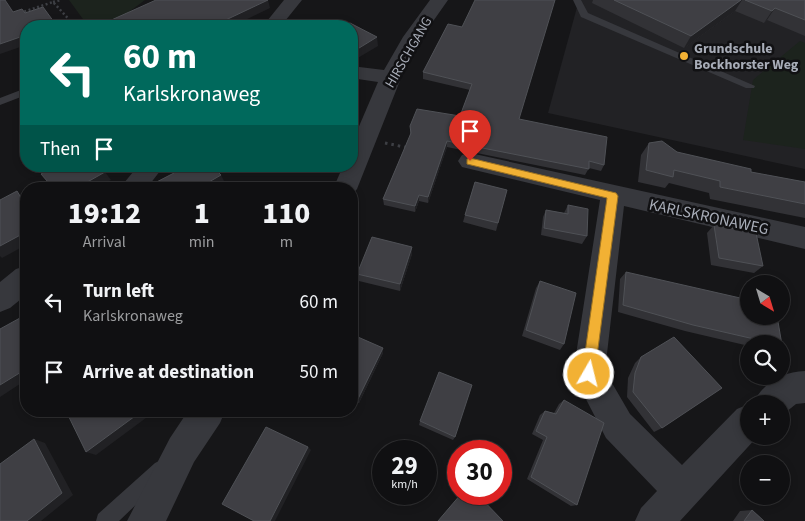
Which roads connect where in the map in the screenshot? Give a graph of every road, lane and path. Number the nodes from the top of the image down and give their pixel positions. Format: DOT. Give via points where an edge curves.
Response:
graph roads {
  1 [pos="61,0"];
  2 [pos="293,0"];
  3 [pos="440,0"];
  4 [pos="577,0"];
  5 [pos="53,2"];
  6 [pos="18,13"];
  7 [pos="70,20"];
  8 [pos="277,20"];
  9 [pos="358,73"];
  10 [pos="390,77"];
  11 [pos="750,86"];
  12 [pos="20,94"];
  13 [pos="0,102"];
  14 [pos="367,138"];
  15 [pos="414,149"];
  16 [pos="358,159"];
  17 [pos="470,161"];
  18 [pos="147,172"];
  19 [pos="138,182"];
  20 [pos="612,196"];
  21 [pos="805,238"];
  22 [pos="20,283"];
  23 [pos="0,299"];
  24 [pos="805,387"];
  25 [pos="781,395"];
  26 [pos="204,417"];
  27 [pos="740,430"];
  28 [pos="182,450"];
  29 [pos="682,490"];
  30 [pos="105,521"];
  31 [pos="146,521"];
  32 [pos="654,521"];
  1 -- 5 [label="path"];
  2 -- 8 [label="street"];
  3 -- 10 [label="street, HIRSCHGANG"];
  4 -- 11 [label="lane" via="584,15"];
  5 -- 6 [label="path"];
  5 -- 7 [label="path"];
  9 -- 10 [label="street"];
  10 -- 14 [label="street, HIRSCHGANG"];
  12 -- 13 [label="lane"];
  14 -- 15 [label="path"];
  14 -- 16 [label="street, HIRSCHGANG"];
  17 -- 20 [label="street, KARLSKRONAWEG"];
  18 -- 19 [label="street"];
  20 -- 21 [label="street, KARLSKRONAWEG"];
  20 -- 29 [label="street" via="589,374 618,426"];
  22 -- 23 [label="street"];
  24 -- 25 [label="street" via="790,388"];
  26 -- 28 [label="street"];
  27 -- 29 [label="street"];
  28 -- 30 [label="lane"];
  28 -- 31 [label="street"];
  29 -- 32 [label="street"];
}
